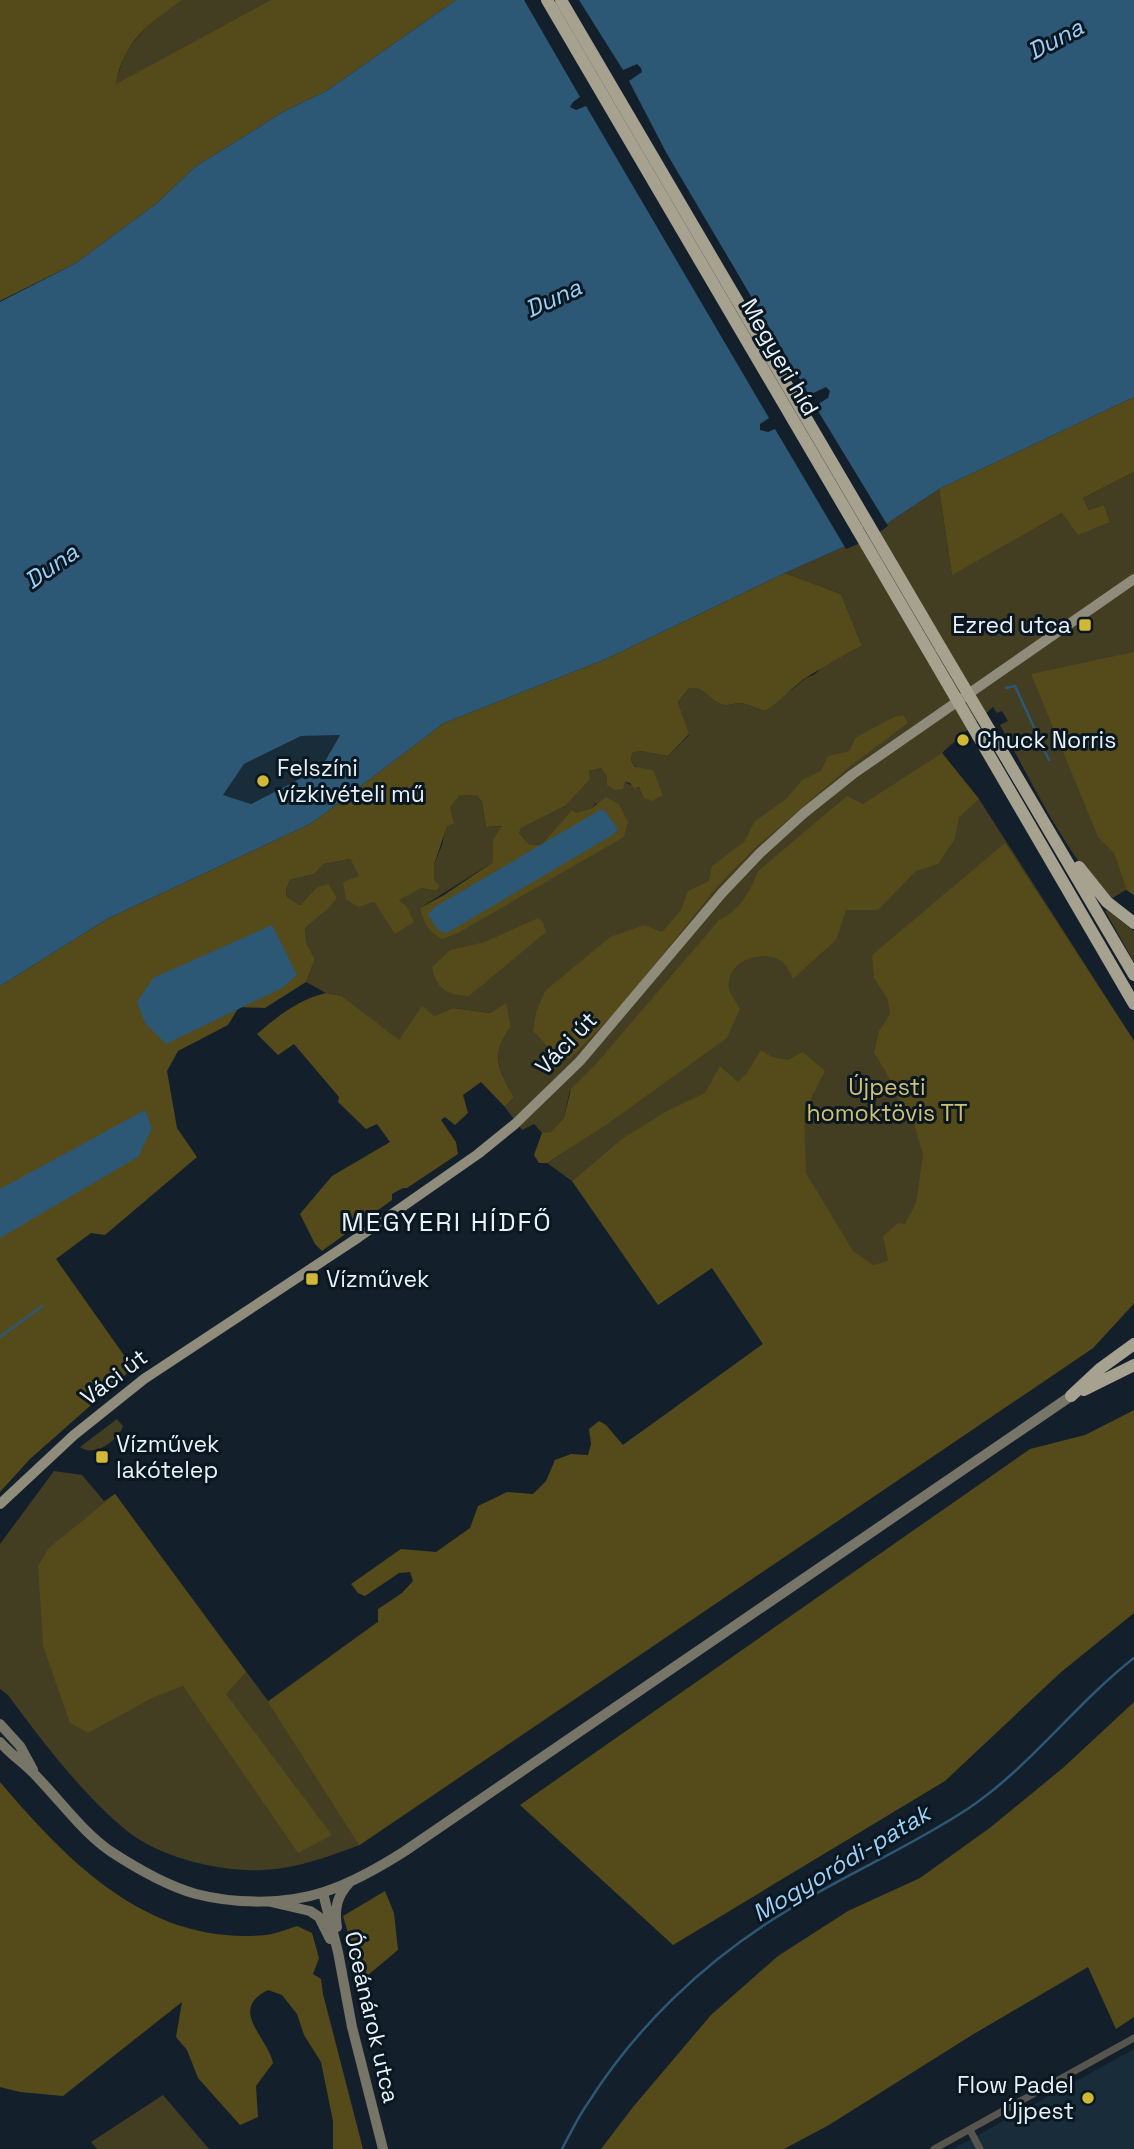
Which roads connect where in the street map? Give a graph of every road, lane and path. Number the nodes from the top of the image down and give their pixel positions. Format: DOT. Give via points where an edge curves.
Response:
graph roads {
  1 [pos="547,0"];
  2 [pos="561,0"];
  3 [pos="1134,579"];
  4 [pos="984,732"];
  5 [pos="1053,838"];
  6 [pos="1134,923"];
  7 [pos="1134,975"];
  8 [pos="1134,1004"];
  9 [pos="1134,1344"];
  10 [pos="1134,1353"];
  11 [pos="1134,1365"];
  12 [pos="1071,1396"];
  13 [pos="0,1504"];
  14 [pos="0,1724"];
  15 [pos="0,1742"];
  16 [pos="37,1776"];
  17 [pos="350,1881"];
  18 [pos="323,1893"];
  19 [pos="269,1901"];
  20 [pos="338,1952"];
  21 [pos="1134,2038"];
  22 [pos="970,2130"];
  23 [pos="383,2149"];
  24 [pos="934,2149"];
  25 [pos="980,2149"];
  1 -- 4 [label="highway, Megyeri híd, bridge"];
  2 -- 4 [label="highway, Megyeri híd, bridge"];
  3 -- 13 [label="main road, Váci út" via="804,813 722,893 580,1061 496,1139 431,1188 144,1379 74,1435"];
  4 -- 5 [label="highway"];
  4 -- 8 [label="highway"];
  5 -- 6 [label="highway" via="1068,850 1108,902"];
  5 -- 7 [label="highway"];
  9 -- 12 [label="highway"];
  10 -- 12 [label="highway"];
  11 -- 12 [label="highway"];
  12 -- 17 [label="main road" via="405,1851"];
  14 -- 16 [label="main road" via="20,1746"];
  15 -- 16 [label="main road"];
  16 -- 19 [label="main road" via="91,1835 151,1875 195,1894"];
  17 -- 18 [label="main road"];
  17 -- 20 [label="main road" via="341,1891 335,1911"];
  18 -- 19 [label="main road"];
  18 -- 20 [label="main road, Óceánárok utca"];
  19 -- 20 [label="main road" via="319,1917"];
  20 -- 23 [label="main road, Óceánárok utca"];
  21 -- 22 [label="street"];
  22 -- 24 [label="street"];
  22 -- 25 [label="street"];
}
